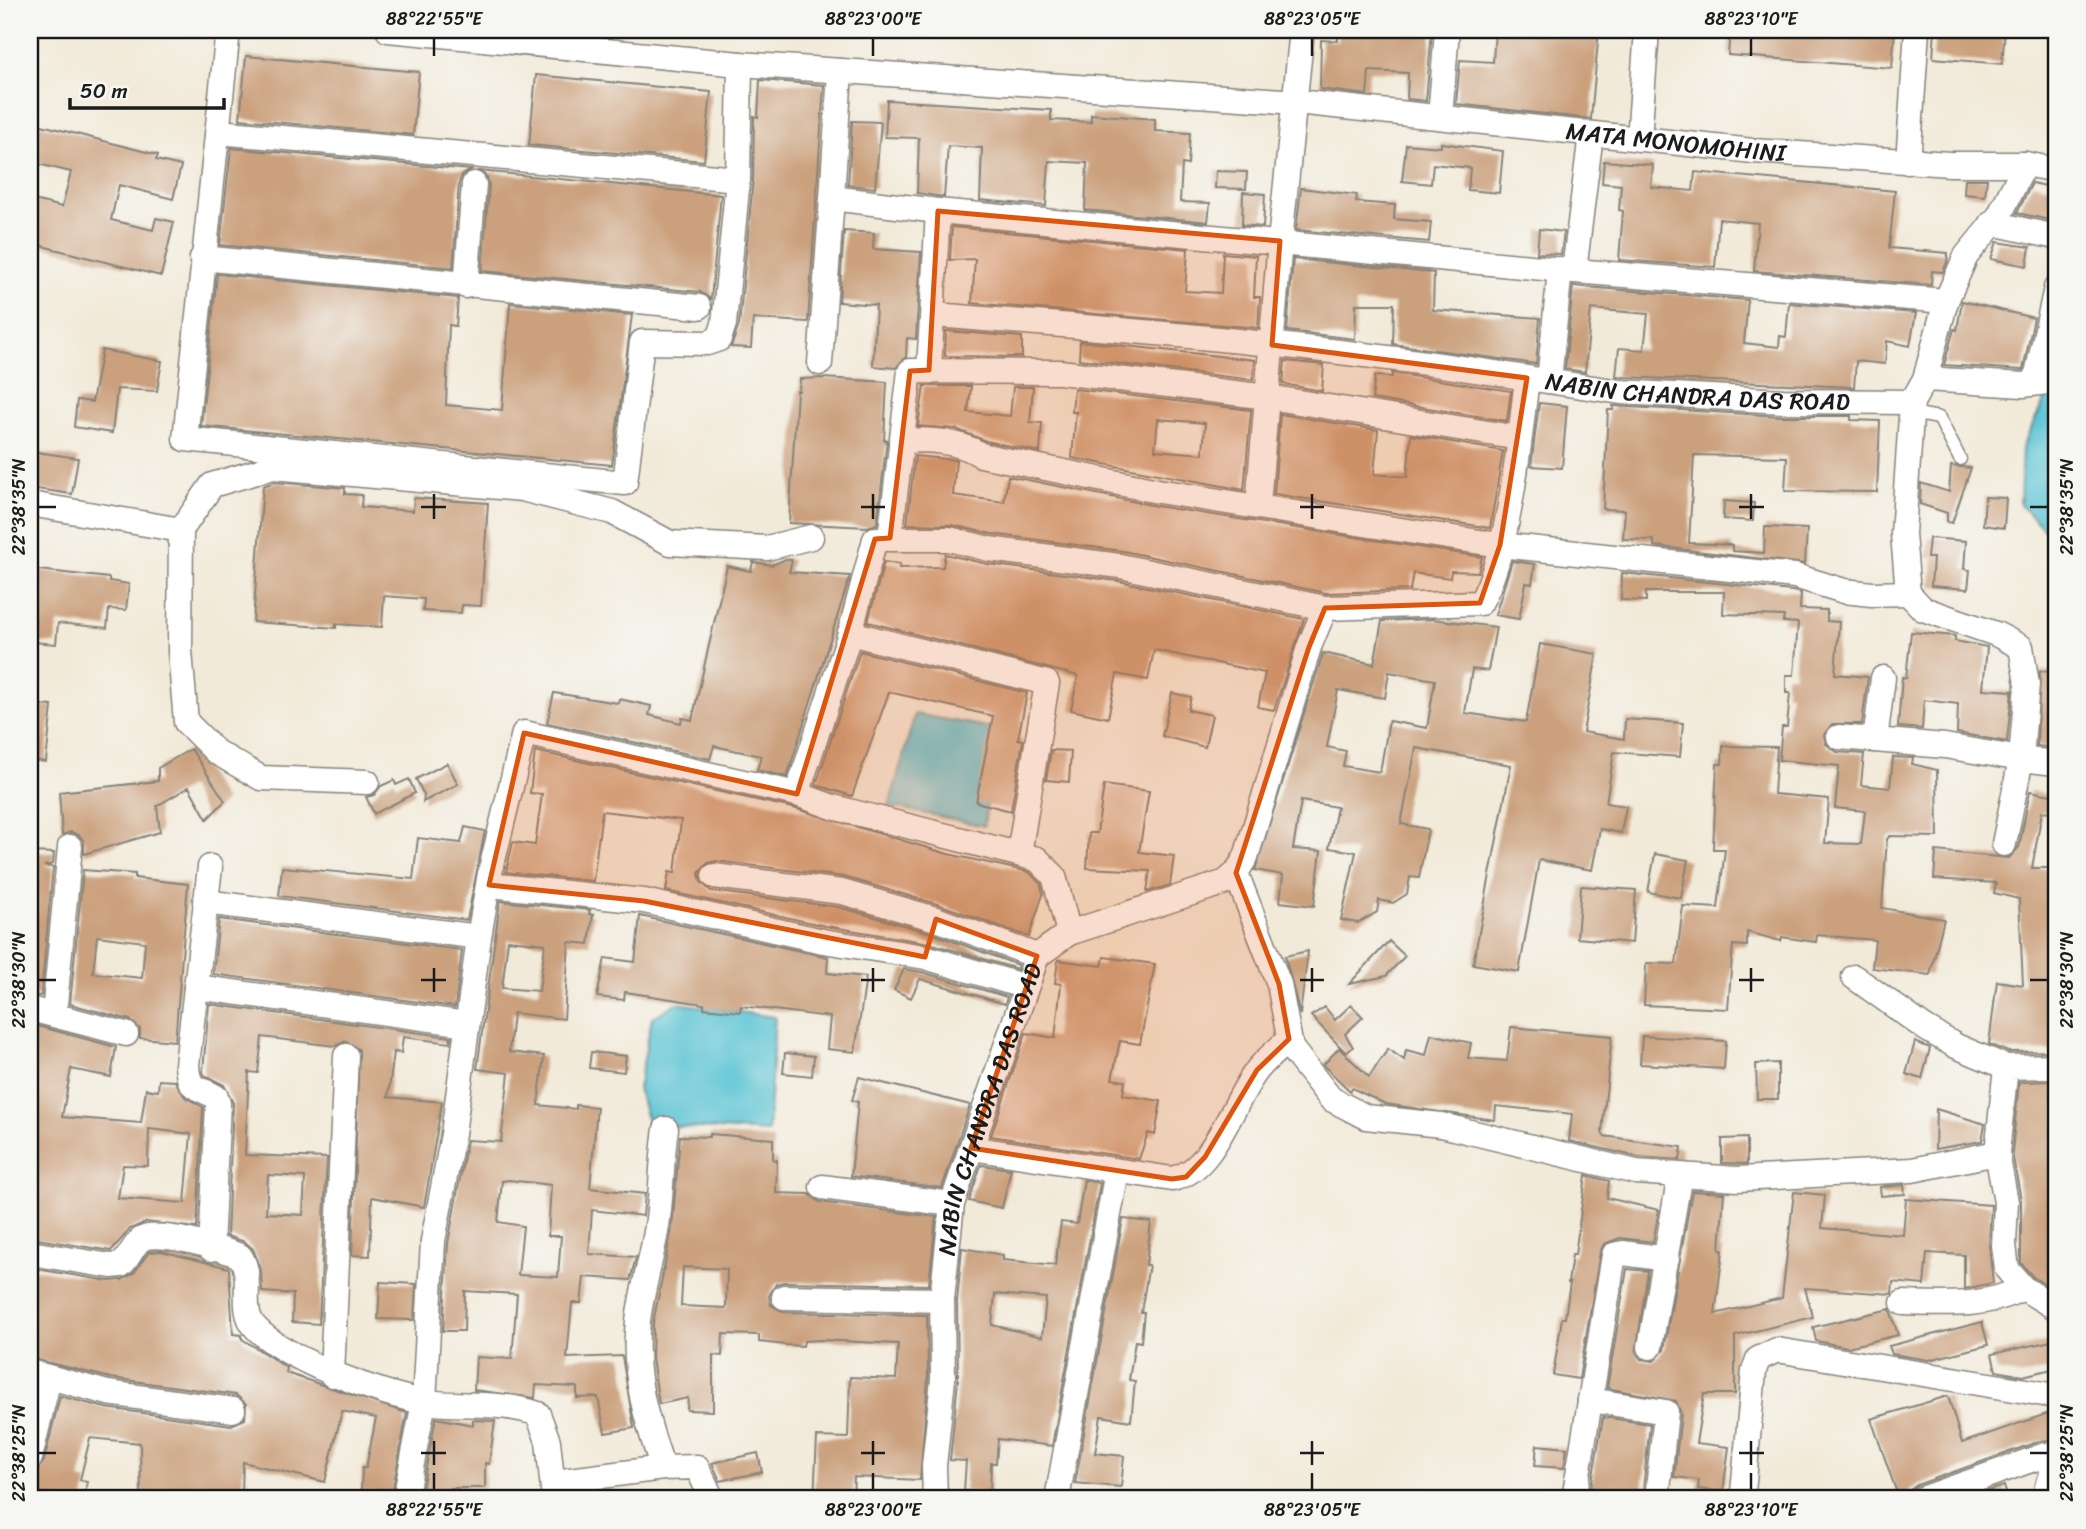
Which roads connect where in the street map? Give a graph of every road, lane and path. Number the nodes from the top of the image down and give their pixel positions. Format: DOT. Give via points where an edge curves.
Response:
graph roads {
  1 [pos="228,30"];
  2 [pos="388,30"];
  3 [pos="1302,30"];
  4 [pos="1447,30"];
  5 [pos="1647,30"];
  6 [pos="1917,30"];
  7 [pos="740,64"];
  8 [pos="841,71"];
  9 [pos="1297,102"];
  10 [pos="1440,117"];
  11 [pos="218,132"];
  12 [pos="1591,134"];
  13 [pos="1639,139"];
  14 [pos="1908,162"];
  15 [pos="2025,164"];
  16 [pos="2056,170"];
  17 [pos="738,179"];
  18 [pos="474,184"];
  19 [pos="832,198"];
  20 [pos="938,211"];
  21 [pos="1992,223"];
  22 [pos="2056,237"];
  23 [pos="1280,242"];
  24 [pos="202,258"];
  25 [pos="1567,270"];
  26 [pos="466,286"];
  27 [pos="2056,288"];
  28 [pos="1946,301"];
  29 [pos="699,306"];
  30 [pos="933,315"];
  31 [pos="1272,345"];
  32 [pos="820,363"];
  33 [pos="929,370"];
  34 [pos="1925,379"];
  35 [pos="1538,380"];
  36 [pos="2046,382"];
  37 [pos="1268,397"];
  38 [pos="1912,408"];
  39 [pos="1520,438"];
  40 [pos="901,442"];
  41 [pos="1960,459"];
  42 [pos="30,504"];
  43 [pos="1258,505"];
  44 [pos="181,530"];
  45 [pos="811,537"];
  46 [pos="890,538"];
  47 [pos="1500,545"];
  48 [pos="1908,593"];
  49 [pos="1325,608"];
  50 [pos="850,633"];
  51 [pos="1883,678"];
  52 [pos="1839,737"];
  53 [pos="1875,740"];
  54 [pos="2021,759"];
  55 [pos="2056,763"];
  56 [pos="367,782"];
  57 [pos="797,794"];
  58 [pos="2004,844"];
  59 [pos="70,846"];
  60 [pos="1019,854"];
  61 [pos="210,867"];
  62 [pos="1236,873"];
  63 [pos="714,876"];
  64 [pos="489,885"];
  65 [pos="205,902"];
  66 [pos="936,919"];
  67 [pos="1069,933"];
  68 [pos="479,937"];
  69 [pos="1037,956"];
  70 [pos="925,957"];
  71 [pos="1854,977"];
  72 [pos="196,986"];
  73 [pos="1026,987"];
  74 [pos="30,1009"];
  75 [pos="54,1015"];
  76 [pos="467,1024"];
  77 [pos="126,1034"];
  78 [pos="1289,1039"];
  79 [pos="346,1056"];
  80 [pos="2056,1066"];
  81 [pos="2007,1067"];
  82 [pos="666,1129"];
  83 [pos="971,1148"];
  84 [pos="1997,1153"];
  85 [pos="1117,1171"];
  86 [pos="1680,1175"];
  87 [pos="821,1187"];
  88 [pos="952,1204"];
  89 [pos="211,1249"];
  90 [pos="30,1253"];
  91 [pos="1667,1259"];
  92 [pos="2023,1288"];
  93 [pos="784,1297"];
  94 [pos="942,1300"];
  95 [pos="1903,1303"];
  96 [pos="2056,1308"];
  97 [pos="1650,1347"];
  98 [pos="39,1375"];
  99 [pos="332,1375"];
  100 [pos="2056,1396"];
  101 [pos="1590,1400"];
  102 [pos="424,1402"];
  103 [pos="233,1410"];
  104 [pos="2056,1455"];
  105 [pos="30,1458"];
  106 [pos="2056,1466"];
  107 [pos="663,1468"];
  108 [pos="554,1491"];
  109 [pos="1743,1492"];
  110 [pos="405,1499"];
  111 [pos="712,1499"];
  112 [pos="935,1499"];
  113 [pos="1057,1499"];
  114 [pos="1574,1499"];
  115 [pos="1657,1499"];
  116 [pos="1922,1499"];
  117 [pos="2047,1499"];
  1 -- 11 [label="street"];
  2 -- 7 [label="street, MATA MONOMOHINI"];
  3 -- 9 [label="street"];
  4 -- 10 [label="street"];
  5 -- 13 [label="street"];
  6 -- 14 [label="street"];
  7 -- 8 [label="street, MATA MONOMOHINI"];
  7 -- 17 [label="street"];
  8 -- 9 [label="street, MATA MONOMOHINI"];
  8 -- 19 [label="street"];
  9 -- 10 [label="street, MATA MONOMOHINI"];
  9 -- 23 [label="street"];
  10 -- 12 [label="street, MATA MONOMOHINI"];
  11 -- 17 [label="street"];
  11 -- 24 [label="street"];
  12 -- 13 [label="street, MATA MONOMOHINI"];
  12 -- 25 [label="street"];
  13 -- 14 [label="street, MATA MONOMOHINI"];
  14 -- 15 [label="street, MATA MONOMOHINI"];
  15 -- 16 [label="street, MATA MONOMOHINI"];
  15 -- 21 [label="street"];
  17 -- 24 [label="street" via="719,339 707,343 642,342 625,483 185,439"];
  18 -- 26 [label="street"];
  19 -- 20 [label="street"];
  19 -- 32 [label="street"];
  20 -- 23 [label="street"];
  20 -- 30 [label="street"];
  21 -- 22 [label="street"];
  21 -- 28 [label="street" via="1966,256"];
  23 -- 25 [label="street"];
  23 -- 31 [label="street"];
  24 -- 26 [label="street"];
  25 -- 28 [label="street"];
  25 -- 35 [label="street"];
  26 -- 29 [label="street"];
  27 -- 36 [label="street"];
  28 -- 34 [label="street"];
  30 -- 31 [label="street"];
  30 -- 33 [label="street"];
  31 -- 35 [label="street"];
  31 -- 37 [label="street"];
  33 -- 37 [label="street" via="1060,372"];
  33 -- 40 [label="street" via="910,371"];
  34 -- 36 [label="street"];
  34 -- 38 [label="street"];
  35 -- 38 [label="street, NABIN CHANDRA DAS ROAD" via="1648,394"];
  35 -- 39 [label="street, NABIN CHANDRA DAS ROAD"];
  37 -- 39 [label="street"];
  37 -- 43 [label="street"];
  38 -- 41 [label="lane" via="1940,418"];
  38 -- 48 [label="street" via="1903,534"];
  39 -- 47 [label="street, NABIN CHANDRA DAS ROAD"];
  40 -- 43 [label="street" via="953,444 981,455 1158,491"];
  40 -- 46 [label="street"];
  42 -- 44 [label="street"];
  43 -- 47 [label="street"];
  44 -- 45 [label="street" via="212,485 273,467 522,489 612,512 670,543 767,548"];
  44 -- 56 [label="street" via="180,651 186,722 216,752 261,778"];
  46 -- 49 [label="street" via="949,539 989,550 1120,566"];
  46 -- 50 [label="street" via="875,539"];
  47 -- 48 [label="street" via="1795,576 1844,591"];
  47 -- 49 [label="street, NABIN CHANDRA DAS ROAD" via="1490,587 1480,603"];
  48 -- 54 [label="street" via="1923,609 2021,647 2027,684"];
  49 -- 62 [label="street" via="1246,857"];
  50 -- 57 [label="street"];
  50 -- 60 [label="street" via="1047,683"];
  51 -- 53 [label="street"];
  52 -- 53 [label="street"];
  53 -- 54 [label="street"];
  54 -- 55 [label="street"];
  54 -- 58 [label="street"];
  57 -- 60 [label="street"];
  57 -- 64 [label="street" via="524,733"];
  59 -- 75 [label="street"];
  60 -- 67 [label="street" via="1037,859 1054,876"];
  61 -- 65 [label="street"];
  62 -- 67 [label="street, NABIN CHANDRA DAS ROAD" via="1226,882"];
  62 -- 78 [label="street" via="1279,984"];
  63 -- 66 [label="street" via="842,892"];
  64 -- 68 [label="street"];
  64 -- 70 [label="street" via="644,901 783,933"];
  65 -- 68 [label="street"];
  65 -- 72 [label="street"];
  66 -- 69 [label="street"];
  66 -- 70 [label="street"];
  67 -- 69 [label="street, NABIN CHANDRA DAS ROAD"];
  68 -- 76 [label="street"];
  69 -- 73 [label="street, NABIN CHANDRA DAS ROAD"];
  70 -- 73 [label="street"];
  71 -- 81 [label="street" via="1925,1028"];
  72 -- 76 [label="street"];
  72 -- 89 [label="street" via="188,1081 216,1097 218,1103"];
  73 -- 83 [label="street, NABIN CHANDRA DAS ROAD"];
  74 -- 75 [label="street"];
  75 -- 77 [label="street"];
  76 -- 102 [label="street" via="433,1241"];
  78 -- 85 [label="street" via="1257,1070 1205,1157 1185,1177"];
  78 -- 86 [label="street" via="1291,1048 1331,1099 1366,1117 1441,1125 1636,1172"];
  79 -- 99 [label="street"];
  80 -- 81 [label="street"];
  81 -- 84 [label="street"];
  82 -- 107 [label="street" via="657,1223 636,1350 638,1383"];
  83 -- 85 [label="street"];
  83 -- 88 [label="street, NABIN CHANDRA DAS ROAD"];
  84 -- 86 [label="street" via="1912,1170 1738,1179"];
  84 -- 92 [label="street" via="2006,1202 2007,1269"];
  85 -- 113 [label="street"];
  86 -- 91 [label="street"];
  87 -- 88 [label="street"];
  88 -- 94 [label="street, NABIN CHANDRA DAS ROAD"];
  89 -- 90 [label="street" via="154,1236 138,1243 121,1265 111,1266"];
  89 -- 99 [label="street" via="240,1256 246,1264 248,1317 257,1330"];
  91 -- 97 [label="street"];
  91 -- 101 [label="street" via="1614,1255"];
  92 -- 95 [label="street" via="2001,1299 1970,1305"];
  92 -- 96 [label="street"];
  93 -- 94 [label="street"];
  94 -- 112 [label="street, NABIN CHANDRA DAS ROAD" via="943,1379"];
  98 -- 103 [label="street" via="108,1393"];
  98 -- 105 [label="street"];
  99 -- 102 [label="street"];
  100 -- 109 [label="street" via="1777,1350 1758,1359 1754,1371"];
  101 -- 114 [label="street"];
  101 -- 115 [label="street" via="1666,1412"];
  102 -- 108 [label="street" via="505,1406 538,1414"];
  102 -- 110 [label="street"];
  104 -- 116 [label="street"];
  106 -- 117 [label="street"];
  107 -- 108 [label="street"];
  107 -- 111 [label="street" via="697,1467"];
}
